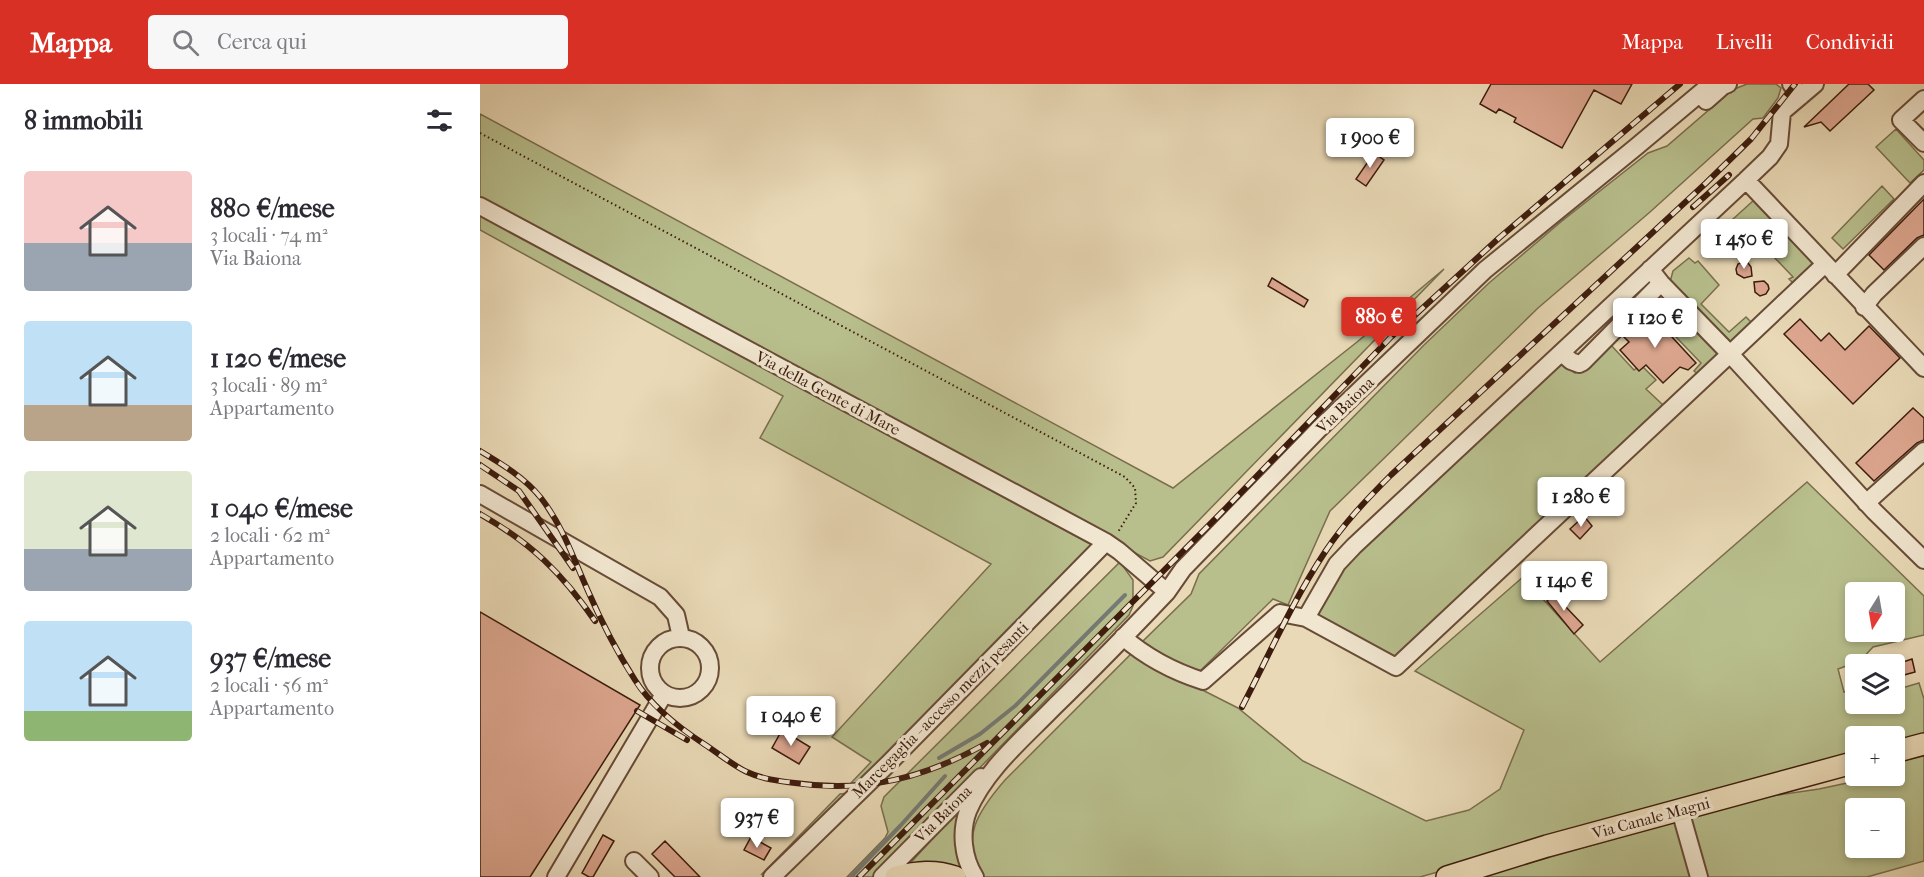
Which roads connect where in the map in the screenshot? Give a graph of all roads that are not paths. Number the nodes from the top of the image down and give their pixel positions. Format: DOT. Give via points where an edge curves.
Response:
graph roads {
  1 [pos="1711,84"];
  2 [pos="1728,84"];
  3 [pos="1805,87"];
  4 [pos="1924,99"];
  5 [pos="1924,143"];
  6 [pos="1636,147"];
  7 [pos="1746,180"];
  8 [pos="1924,183"];
  9 [pos="480,206"];
  10 [pos="1924,246"];
  11 [pos="1650,269"];
  12 [pos="1830,269"];
  13 [pos="1661,283"];
  14 [pos="1864,307"];
  15 [pos="1562,353"];
  16 [pos="1730,354"];
  17 [pos="1924,368"];
  18 [pos="1924,451"];
  19 [pos="480,494"];
  20 [pos="1866,503"];
  21 [pos="1108,543"];
  22 [pos="1924,560"];
  23 [pos="1167,592"];
  24 [pos="1306,618"];
  25 [pos="681,637"];
  26 [pos="1123,637"];
  27 [pos="664,694"];
  28 [pos="1924,744"];
  29 [pos="1905,749"];
  30 [pos="1007,755"];
  31 [pos="1845,765"];
  32 [pos="1680,810"];
  33 [pos="634,861"];
  34 [pos="556,877"];
  35 [pos="650,877"];
  36 [pos="772,877"];
  37 [pos="882,877"];
  38 [pos="897,877"];
  39 [pos="954,877"];
  40 [pos="975,877"];
  41 [pos="1447,877"];
  42 [pos="1699,877"];
  1 -- 6 [label="street, Via Baiona"];
  2 -- 6 [label="street" via="1662,139"];
  3 -- 7 [label="street" via="1782,112 1779,144"];
  4 -- 5 [label="street" via="1901,120"];
  6 -- 23 [label="street, Via Baiona" via="1477,278 1319,429 1183,569"];
  7 -- 11 [label="street"];
  7 -- 12 [label="street"];
  8 -- 12 [label="street"];
  9 -- 21 [label="street, Via della Gente di Mare"];
  10 -- 14 [label="street"];
  11 -- 13 [label="street"];
  11 -- 15 [label="street"];
  12 -- 14 [label="street"];
  12 -- 16 [label="street"];
  13 -- 15 [label="street" via="1583,362 1571,361"];
  13 -- 16 [label="street"];
  14 -- 17 [label="street"];
  15 -- 24 [label="street" via="1337,564"];
  16 -- 20 [label="street"];
  16 -- 24 [label="street" via="1396,667"];
  18 -- 20 [label="street"];
  19 -- 25 [label="street" via="660,597 676,615"];
  20 -- 22 [label="street"];
  21 -- 23 [label="street, Via della Gente di Mare"];
  21 -- 36 [label="street, Marcegaglia - accesso mezzi pesanti"];
  23 -- 26 [label="street, Via Baiona"];
  24 -- 26 [label="street" via="1280,613 1203,681 1137,649"];
  25 -- 27 [label="street" via="657,647 649,663 652,681"];
  25 -- 27 [label="street" via="705,650 709,677 691,696"];
  26 -- 30 [label="street, Via Baiona"];
  27 -- 34 [label="street"];
  28 -- 29 [label="main road"];
  30 -- 37 [label="street, Via Baiona"];
  30 -- 40 [label="street, Via Baiona" via="977,794 963,832"];
  31 -- 32 [label="main road, Via Canale Magni"];
  32 -- 41 [label="main road, Via Canale Magni"];
  32 -- 42 [label="street"];
  33 -- 35 [label="street"];
  38 -- 39 [label="main road" via="920,872"];
}
